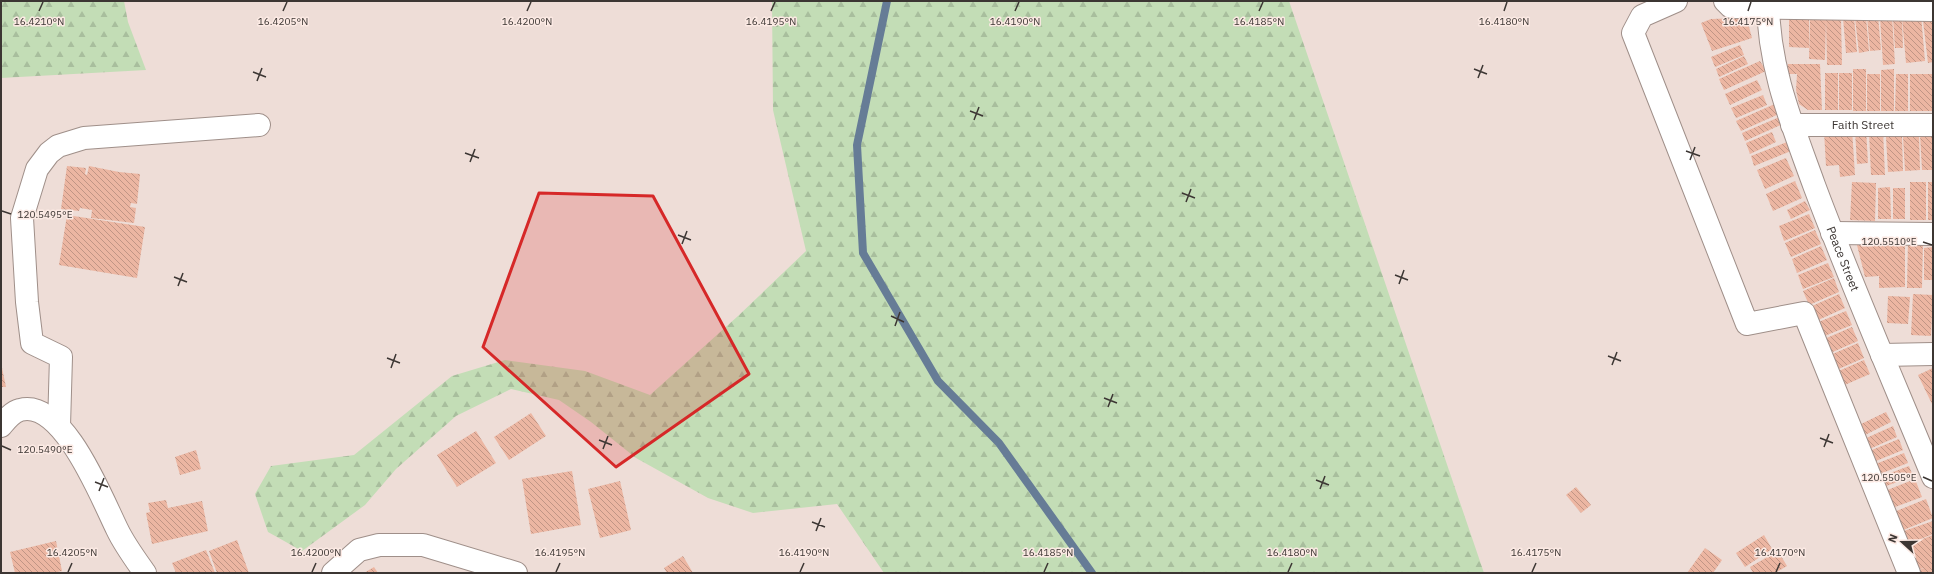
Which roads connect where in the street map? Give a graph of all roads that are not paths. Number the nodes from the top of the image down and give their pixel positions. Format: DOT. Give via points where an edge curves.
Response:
graph roads {
  1 [pos="1676,1"];
  2 [pos="1725,1"];
  3 [pos="1768,4"];
  4 [pos="1933,10"];
  5 [pos="259,125"];
  6 [pos="1792,125"];
  7 [pos="1933,125"];
  8 [pos="1832,233"];
  9 [pos="1933,234"];
  10 [pos="1933,354"];
  11 [pos="1882,355"];
  12 [pos="1,426"];
  13 [pos="59,426"];
  14 [pos="1933,477"];
  15 [pos="145,573"];
  16 [pos="333,573"];
  17 [pos="516,573"];
  18 [pos="1909,573"];
  1 -- 18 [label="street" via="1642,16 1633,33 1746,324 1804,313"];
  2 -- 3 [label="street" via="1731,7"];
  3 -- 4 [label="street"];
  3 -- 6 [label="street, Peace Street" via="1774,68"];
  5 -- 13 [label="street" via="84,138 58,146 37,168 22,218 27,302 32,343 61,357"];
  6 -- 7 [label="street, Faith Street"];
  6 -- 8 [label="street, Peace Street"];
  8 -- 9 [label="street"];
  8 -- 11 [label="street, Peace Street"];
  10 -- 11 [label="street"];
  11 -- 14 [label="street, Peace Street"];
  12 -- 13 [label="street" via="9,416 20,410 34,410"];
  13 -- 15 [label="street" via="90,472 118,531"];
  16 -- 17 [label="street" via="359,550 379,545 423,546"];
}
